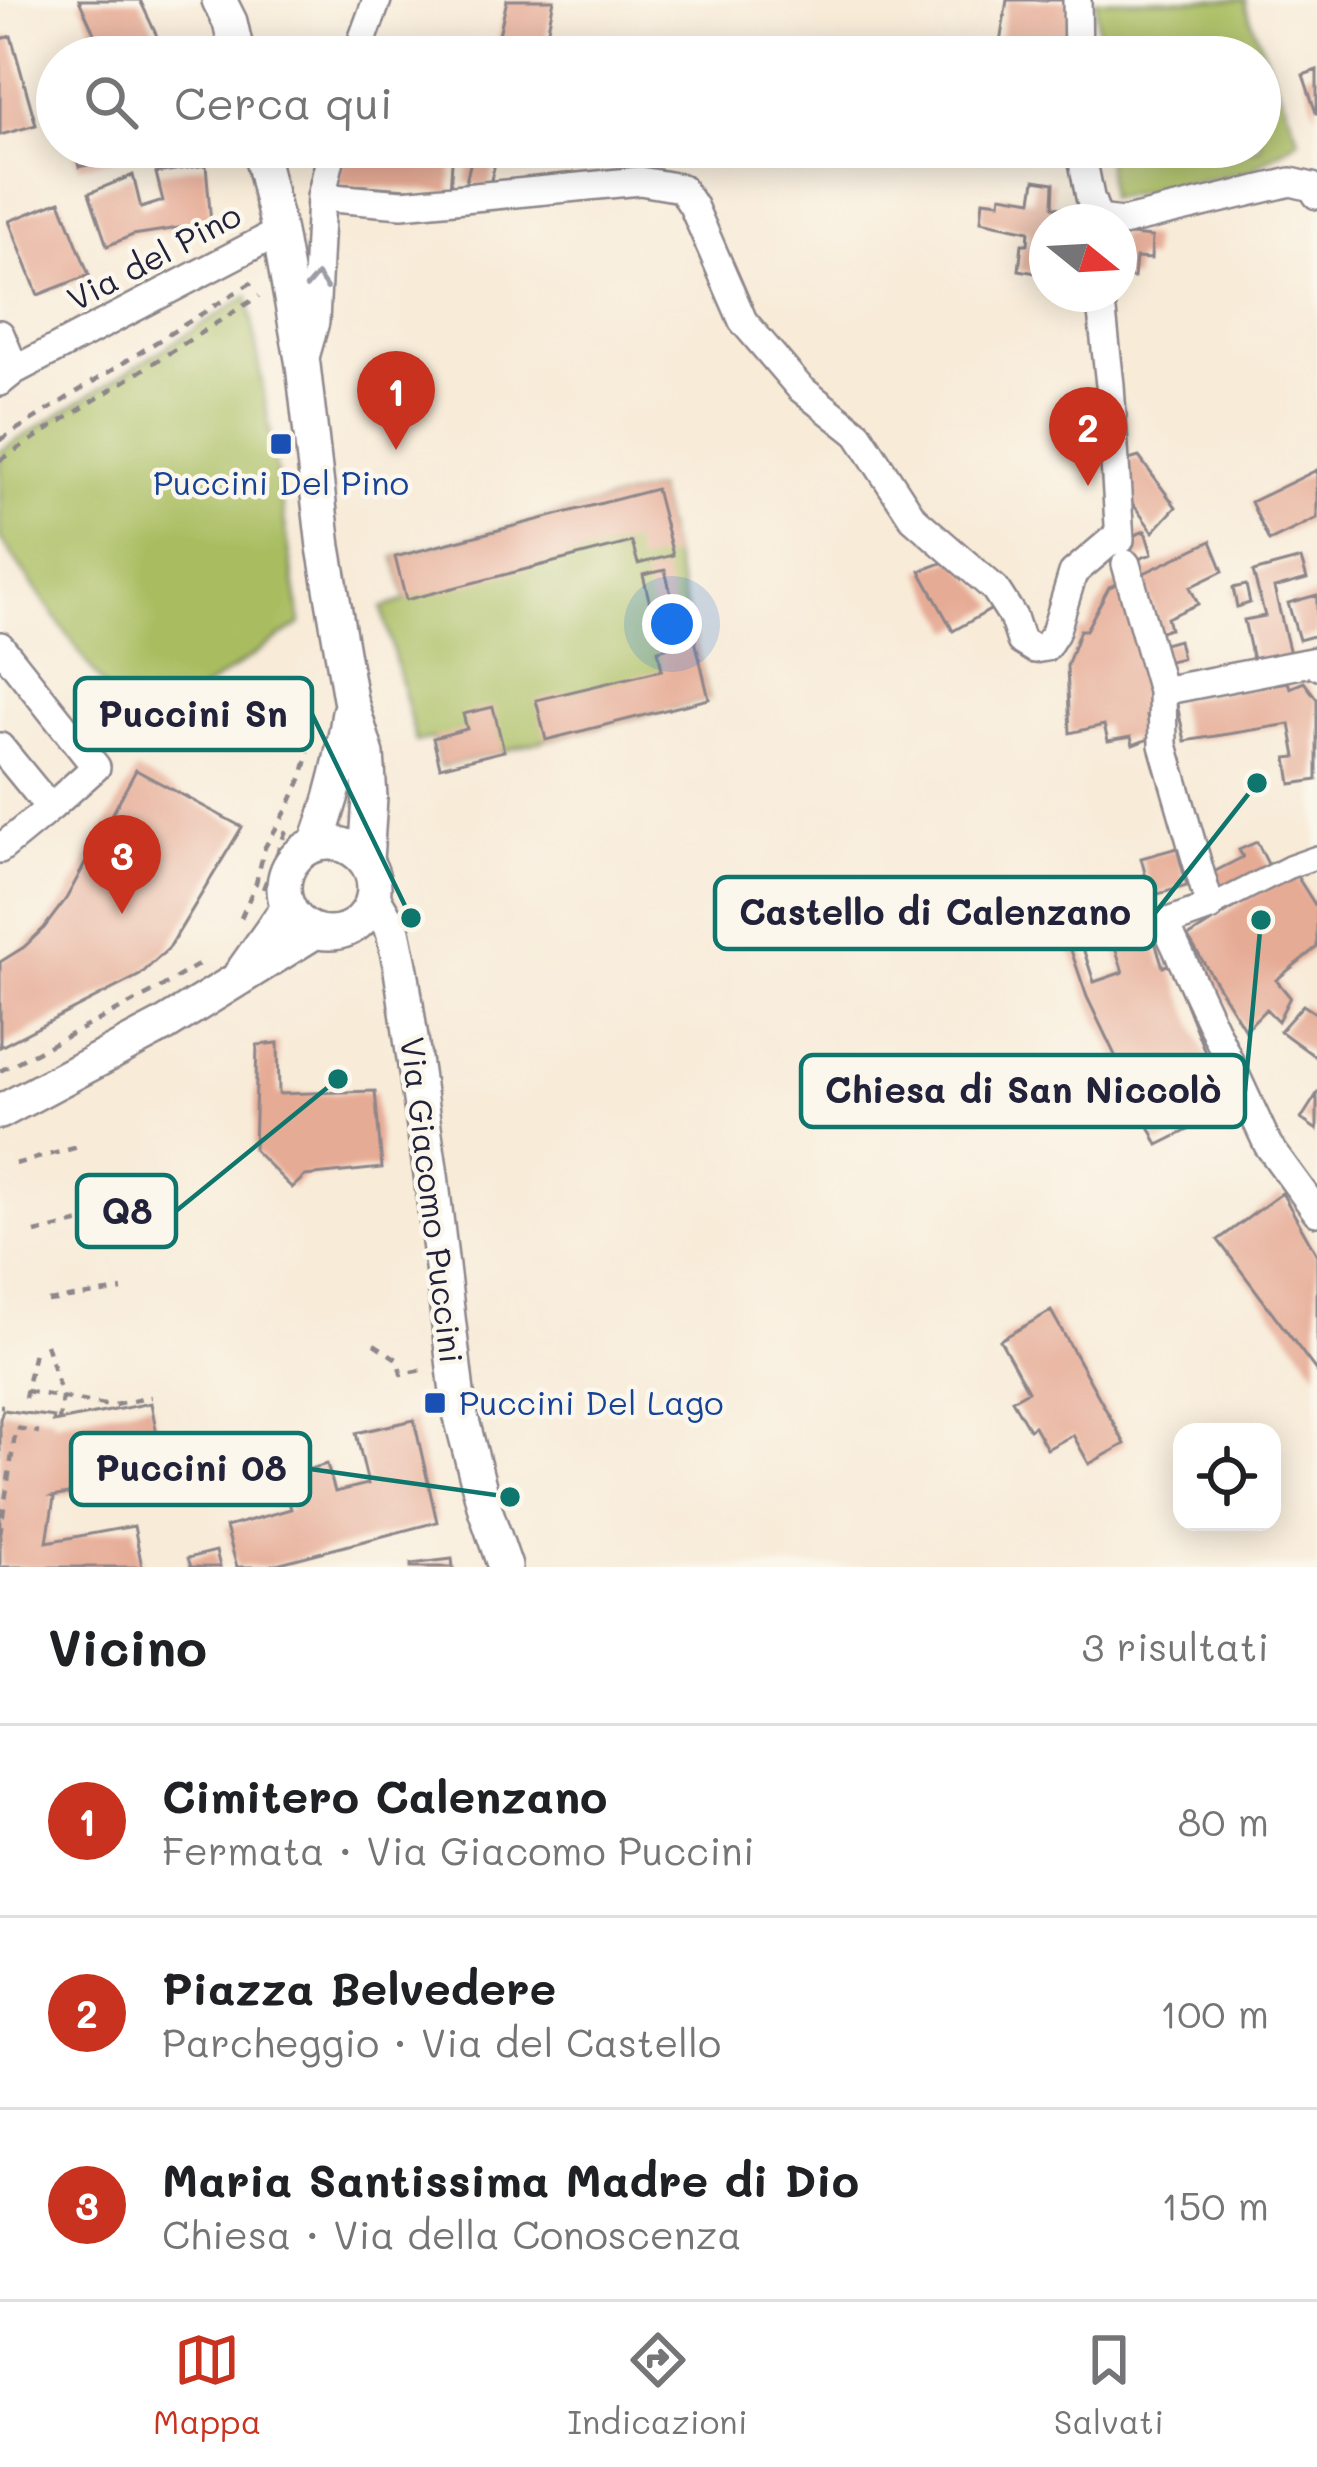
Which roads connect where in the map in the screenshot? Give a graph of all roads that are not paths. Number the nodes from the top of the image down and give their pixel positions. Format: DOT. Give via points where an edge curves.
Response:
graph roads {
  1 [pos="219,0"];
  2 [pos="377,0"];
  3 [pos="1077,0"];
  4 [pos="233,36"];
  5 [pos="364,36"];
  6 [pos="1078,36"];
  7 [pos="264,168"];
  8 [pos="328,168"];
  9 [pos="1084,168"];
  10 [pos="1317,195"];
  11 [pos="322,197"];
  12 [pos="1093,204"];
  13 [pos="1137,218"];
  14 [pos="279,232"];
  15 [pos="1102,312"];
  16 [pos="0,334"];
  17 [pos="303,365"];
  18 [pos="7,376"];
  19 [pos="1122,546"];
  20 [pos="0,646"];
  21 [pos="1317,665"];
  22 [pos="1162,691"];
  23 [pos="350,699"];
  24 [pos="0,747"];
  25 [pos="50,808"];
  26 [pos="316,845"];
  27 [pos="0,849"];
  28 [pos="1317,856"];
  29 [pos="366,861"];
  30 [pos="374,898"];
  31 [pos="288,907"];
  32 [pos="1210,907"];
  33 [pos="352,927"];
  34 [pos="316,931"];
  35 [pos="225,968"];
  36 [pos="401,970"];
  37 [pos="0,1112"];
  38 [pos="1317,1212"];
  39 [pos="505,1567"];
  1 -- 4 [label="street"];
  2 -- 5 [label="street"];
  3 -- 6 [label="street"];
  7 -- 14 [label="street, Via Giacomo Puccini"];
  8 -- 11 [label="street"];
  9 -- 12 [label="street"];
  10 -- 13 [label="street" via="1291,182"];
  17 -- 11 [label="street, one-way" via="315,322"];
  11 -- 19 [label="street" via="402,204 640,181 681,188 743,321 800,388 858,434 913,518 995,589 1021,641 1046,647 1073,574"];
  14 -- 17 [label="street, Via Giacomo Puccini"];
  14 -- 18 [label="street, Via del Pino"];
  15 -- 19 [label="street"];
  16 -- 18 [label="street"];
  17 -- 23 [label="street, Via Giacomo Puccini"];
  19 -- 22 [label="street"];
  20 -- 25 [label="street" via="96,766"];
  21 -- 22 [label="street"];
  22 -- 32 [label="street" via="1163,746"];
  23 -- 26 [label="street, Via Giacomo Puccini"];
  23 -- 29 [label="street, Via Giacomo Puccini" via="367,754"];
  24 -- 25 [label="street"];
  25 -- 27 [label="street"];
  26 -- 29 [label="street" via="334,843"];
  26 -- 31 [label="street, Via Giacomo Puccini" via="288,870"];
  28 -- 32 [label="street"];
  29 -- 30 [label="street, Via Giacomo Puccini"];
  30 -- 33 [label="street"];
  30 -- 36 [label="street, Via Giacomo Puccini" via="393,931"];
  31 -- 34 [label="street"];
  31 -- 35 [label="street"];
  32 -- 38 [label="street" via="1166,923 1268,1145"];
  33 -- 34 [label="street"];
  33 -- 36 [label="street" via="376,938"];
  34 -- 35 [label="street"];
  35 -- 37 [label="street" via="170,1022"];
  36 -- 39 [label="street, Via Giacomo Puccini" via="457,1400"];
}
